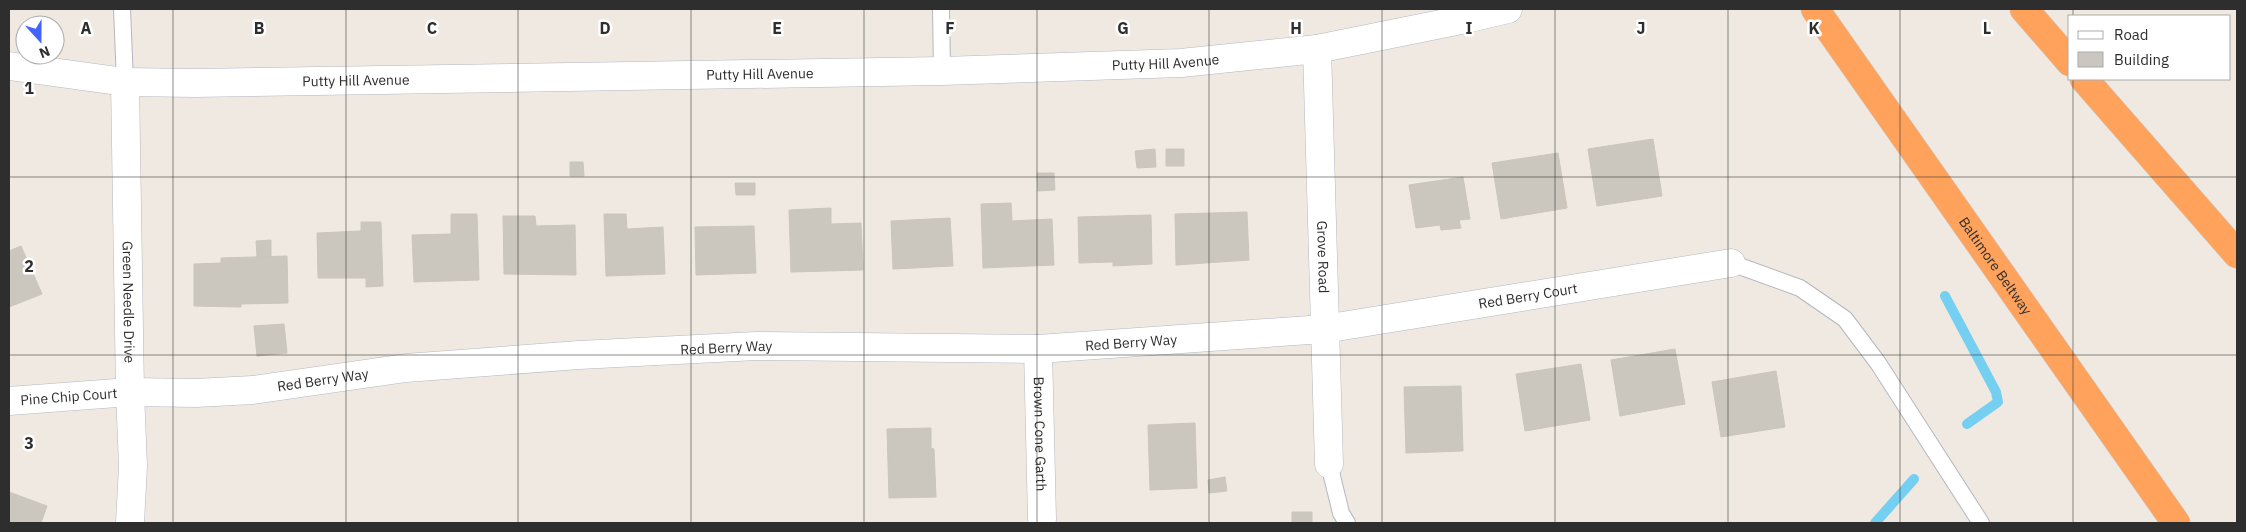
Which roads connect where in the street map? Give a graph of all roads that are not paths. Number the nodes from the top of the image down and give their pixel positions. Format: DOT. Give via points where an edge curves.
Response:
graph roads {
  1 [pos="122,9"];
  2 [pos="941,9"];
  3 [pos="1508,9"];
  4 [pos="1815,9"];
  5 [pos="2024,9"];
  6 [pos="1317,49"];
  7 [pos="2068,60"];
  8 [pos="9,66"];
  9 [pos="942,71"];
  10 [pos="2085,80"];
  11 [pos="125,82"];
  12 [pos="2174,185"];
  13 [pos="2237,250"];
  14 [pos="2237,254"];
  15 [pos="1731,263"];
  16 [pos="1324,330"];
  17 [pos="1038,349"];
  18 [pos="130,392"];
  19 [pos="9,401"];
  20 [pos="1329,464"];
  21 [pos="1042,519"];
  22 [pos="130,523"];
  23 [pos="1347,523"];
  24 [pos="1981,523"];
  25 [pos="2176,523"];
  1 -- 11 [label="lane"];
  2 -- 9 [label="lane"];
  3 -- 6 [label="street, Putty Hill Avenue"];
  4 -- 25 [label="highway, Baltimore Beltway"];
  5 -- 7 [label="highway"];
  6 -- 9 [label="street, Putty Hill Avenue" via="1181,63"];
  6 -- 16 [label="street, Grove Road"];
  8 -- 11 [label="street, Putty Hill Avenue"];
  9 -- 11 [label="street, Putty Hill Avenue"];
  10 -- 12 [label="highway"];
  11 -- 18 [label="street, Green Needle Drive"];
  12 -- 13 [label="highway"];
  12 -- 14 [label="highway"];
  15 -- 16 [label="street, Red Berry Court"];
  15 -- 24 [label="lane" via="1800,288 1845,319 1878,363"];
  16 -- 17 [label="street, Red Berry Way"];
  16 -- 20 [label="street, Grove Road"];
  17 -- 18 [label="street, Red Berry Way" via="756,346 455,363 252,390"];
  17 -- 21 [label="street, Brown Cone Garth"];
  18 -- 19 [label="street, Pine Chip Court"];
  18 -- 22 [label="street, Green Needle Drive" via="133,466"];
  20 -- 23 [label="lane" via="1341,513"];
}
